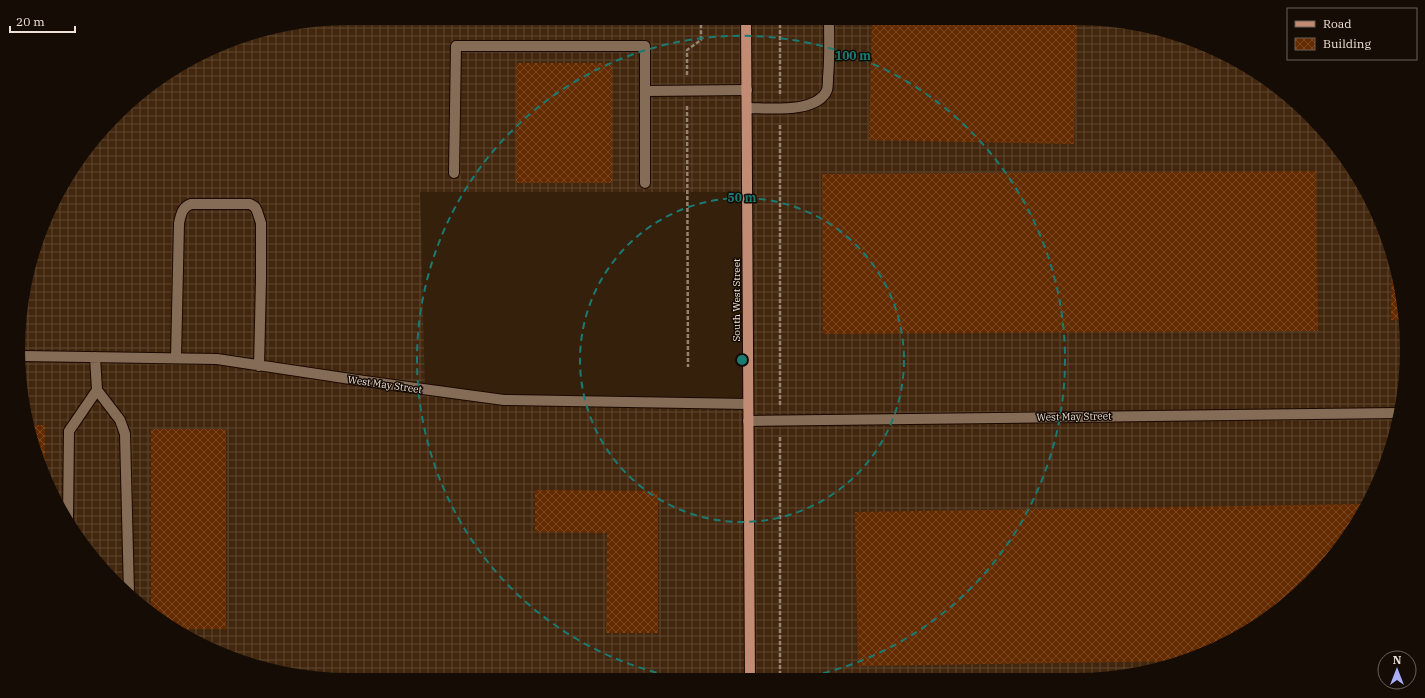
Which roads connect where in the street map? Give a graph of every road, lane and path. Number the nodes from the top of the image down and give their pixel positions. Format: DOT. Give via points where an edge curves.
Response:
graph roads {
  1 [pos="701,25"];
  2 [pos="746,25"];
  3 [pos="780,25"];
  4 [pos="829,25"];
  5 [pos="687,90"];
  6 [pos="747,90"];
  7 [pos="645,91"];
  8 [pos="747,108"];
  9 [pos="780,108"];
  10 [pos="454,173"];
  11 [pos="645,183"];
  12 [pos="25,356"];
  13 [pos="95,357"];
  14 [pos="176,358"];
  15 [pos="259,366"];
  16 [pos="688,367"];
  17 [pos="97,390"];
  18 [pos="748,404"];
  19 [pos="1394,413"];
  20 [pos="748,421"];
  21 [pos="780,421"];
  22 [pos="68,511"];
  23 [pos="129,587"];
  24 [pos="750,673"];
  25 [pos="780,673"];
  1 -- 5 [label="path" via="701,40 687,50"];
  2 -- 6 [label="main road, South West Street"];
  3 -- 9 [label="path"];
  4 -- 9 [label="street" via="829,70 827,89 822,98 799,107"];
  5 -- 6 [label="street"];
  5 -- 7 [label="street"];
  5 -- 16 [label="path"];
  6 -- 8 [label="main road, South West Street"];
  7 -- 10 [label="street" via="645,46 456,46"];
  7 -- 11 [label="street"];
  8 -- 9 [label="street"];
  8 -- 18 [label="main road, South West Street"];
  9 -- 21 [label="path"];
  12 -- 13 [label="street, West May Street"];
  13 -- 14 [label="street, West May Street"];
  13 -- 17 [label="street"];
  14 -- 15 [label="street, West May Street" via="217,359"];
  14 -- 15 [label="street" via="179,223 182,211 191,204 250,204 255,207 261,223"];
  15 -- 18 [label="street, West May Street" via="504,400"];
  17 -- 22 [label="street" via="70,431"];
  17 -- 23 [label="street" via="120,420 125,434"];
  18 -- 20 [label="main road, South West Street"];
  19 -- 21 [label="street, West May Street"];
  20 -- 21 [label="street, West May Street"];
  20 -- 24 [label="main road, South West Street"];
  21 -- 25 [label="path"];
}
